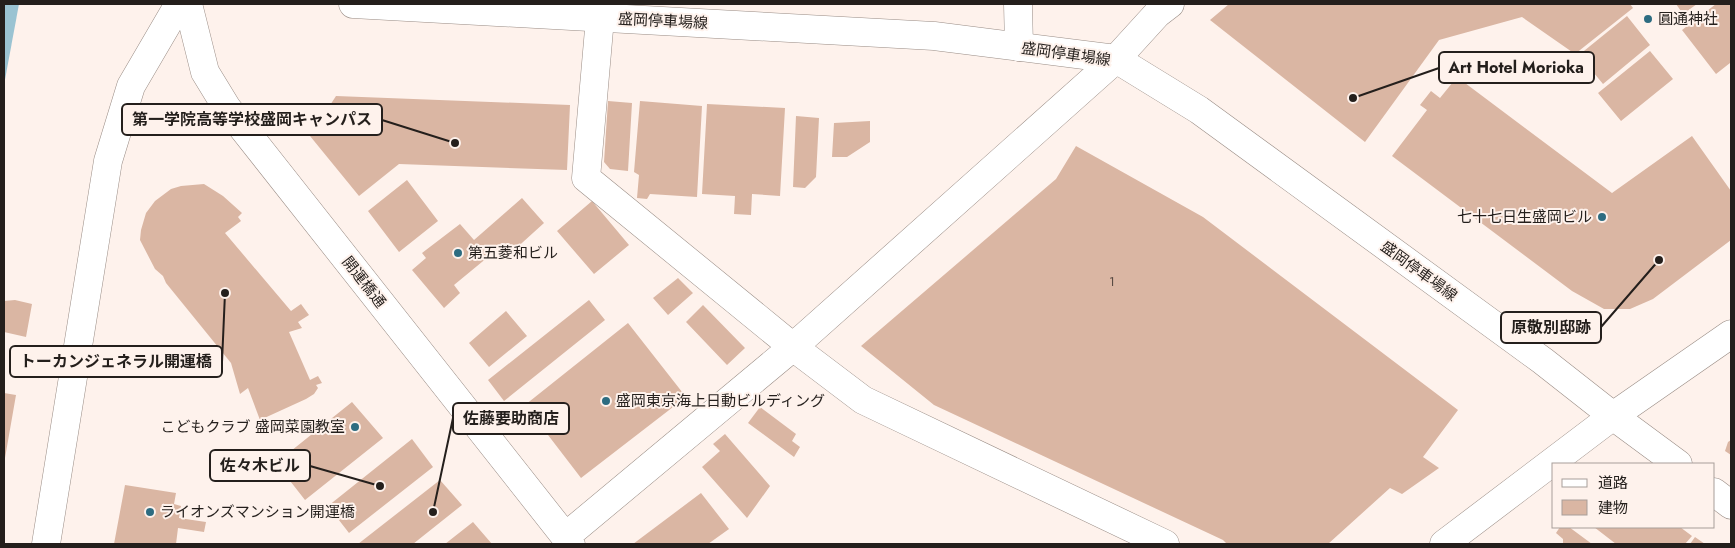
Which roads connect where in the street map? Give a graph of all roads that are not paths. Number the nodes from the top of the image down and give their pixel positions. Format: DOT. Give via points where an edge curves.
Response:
graph roads {
  1 [pos="179,4"];
  2 [pos="188,4"];
  3 [pos="353,4"];
  4 [pos="1018,4"];
  5 [pos="1170,4"];
  6 [pos="403,5"];
  7 [pos="600,18"];
  8 [pos="1019,47"];
  9 [pos="1116,60"];
  10 [pos="1731,334"];
  11 [pos="793,347"];
  12 [pos="1613,416"];
  13 [pos="1677,463"];
  14 [pos="1715,493"];
  15 [pos="1731,505"];
  16 [pos="568,540"];
  17 [pos="46,544"];
  18 [pos="1164,544"];
  19 [pos="1444,544"];
  1 -- 17 [label="street" via="132,86 108,161"];
  2 -- 16 [label="street, 開運橋通" via="205,72 227,108"];
  3 -- 6 [label="street, 盛岡停車場線"];
  4 -- 8 [label="street"];
  5 -- 9 [label="street"];
  6 -- 7 [label="street, 盛岡停車場線"];
  7 -- 8 [label="street, 盛岡停車場線" via="934,36"];
  7 -- 11 [label="street" via="586,178"];
  8 -- 9 [label="street, 盛岡停車場線"];
  9 -- 11 [label="street"];
  9 -- 12 [label="street, 盛岡停車場線" via="1199,110 1543,361"];
  10 -- 12 [label="street"];
  11 -- 16 [label="street"];
  11 -- 18 [label="street" via="863,400"];
  12 -- 13 [label="street, 盛岡停車場線"];
  12 -- 19 [label="street"];
  14 -- 15 [label="street"];
}
